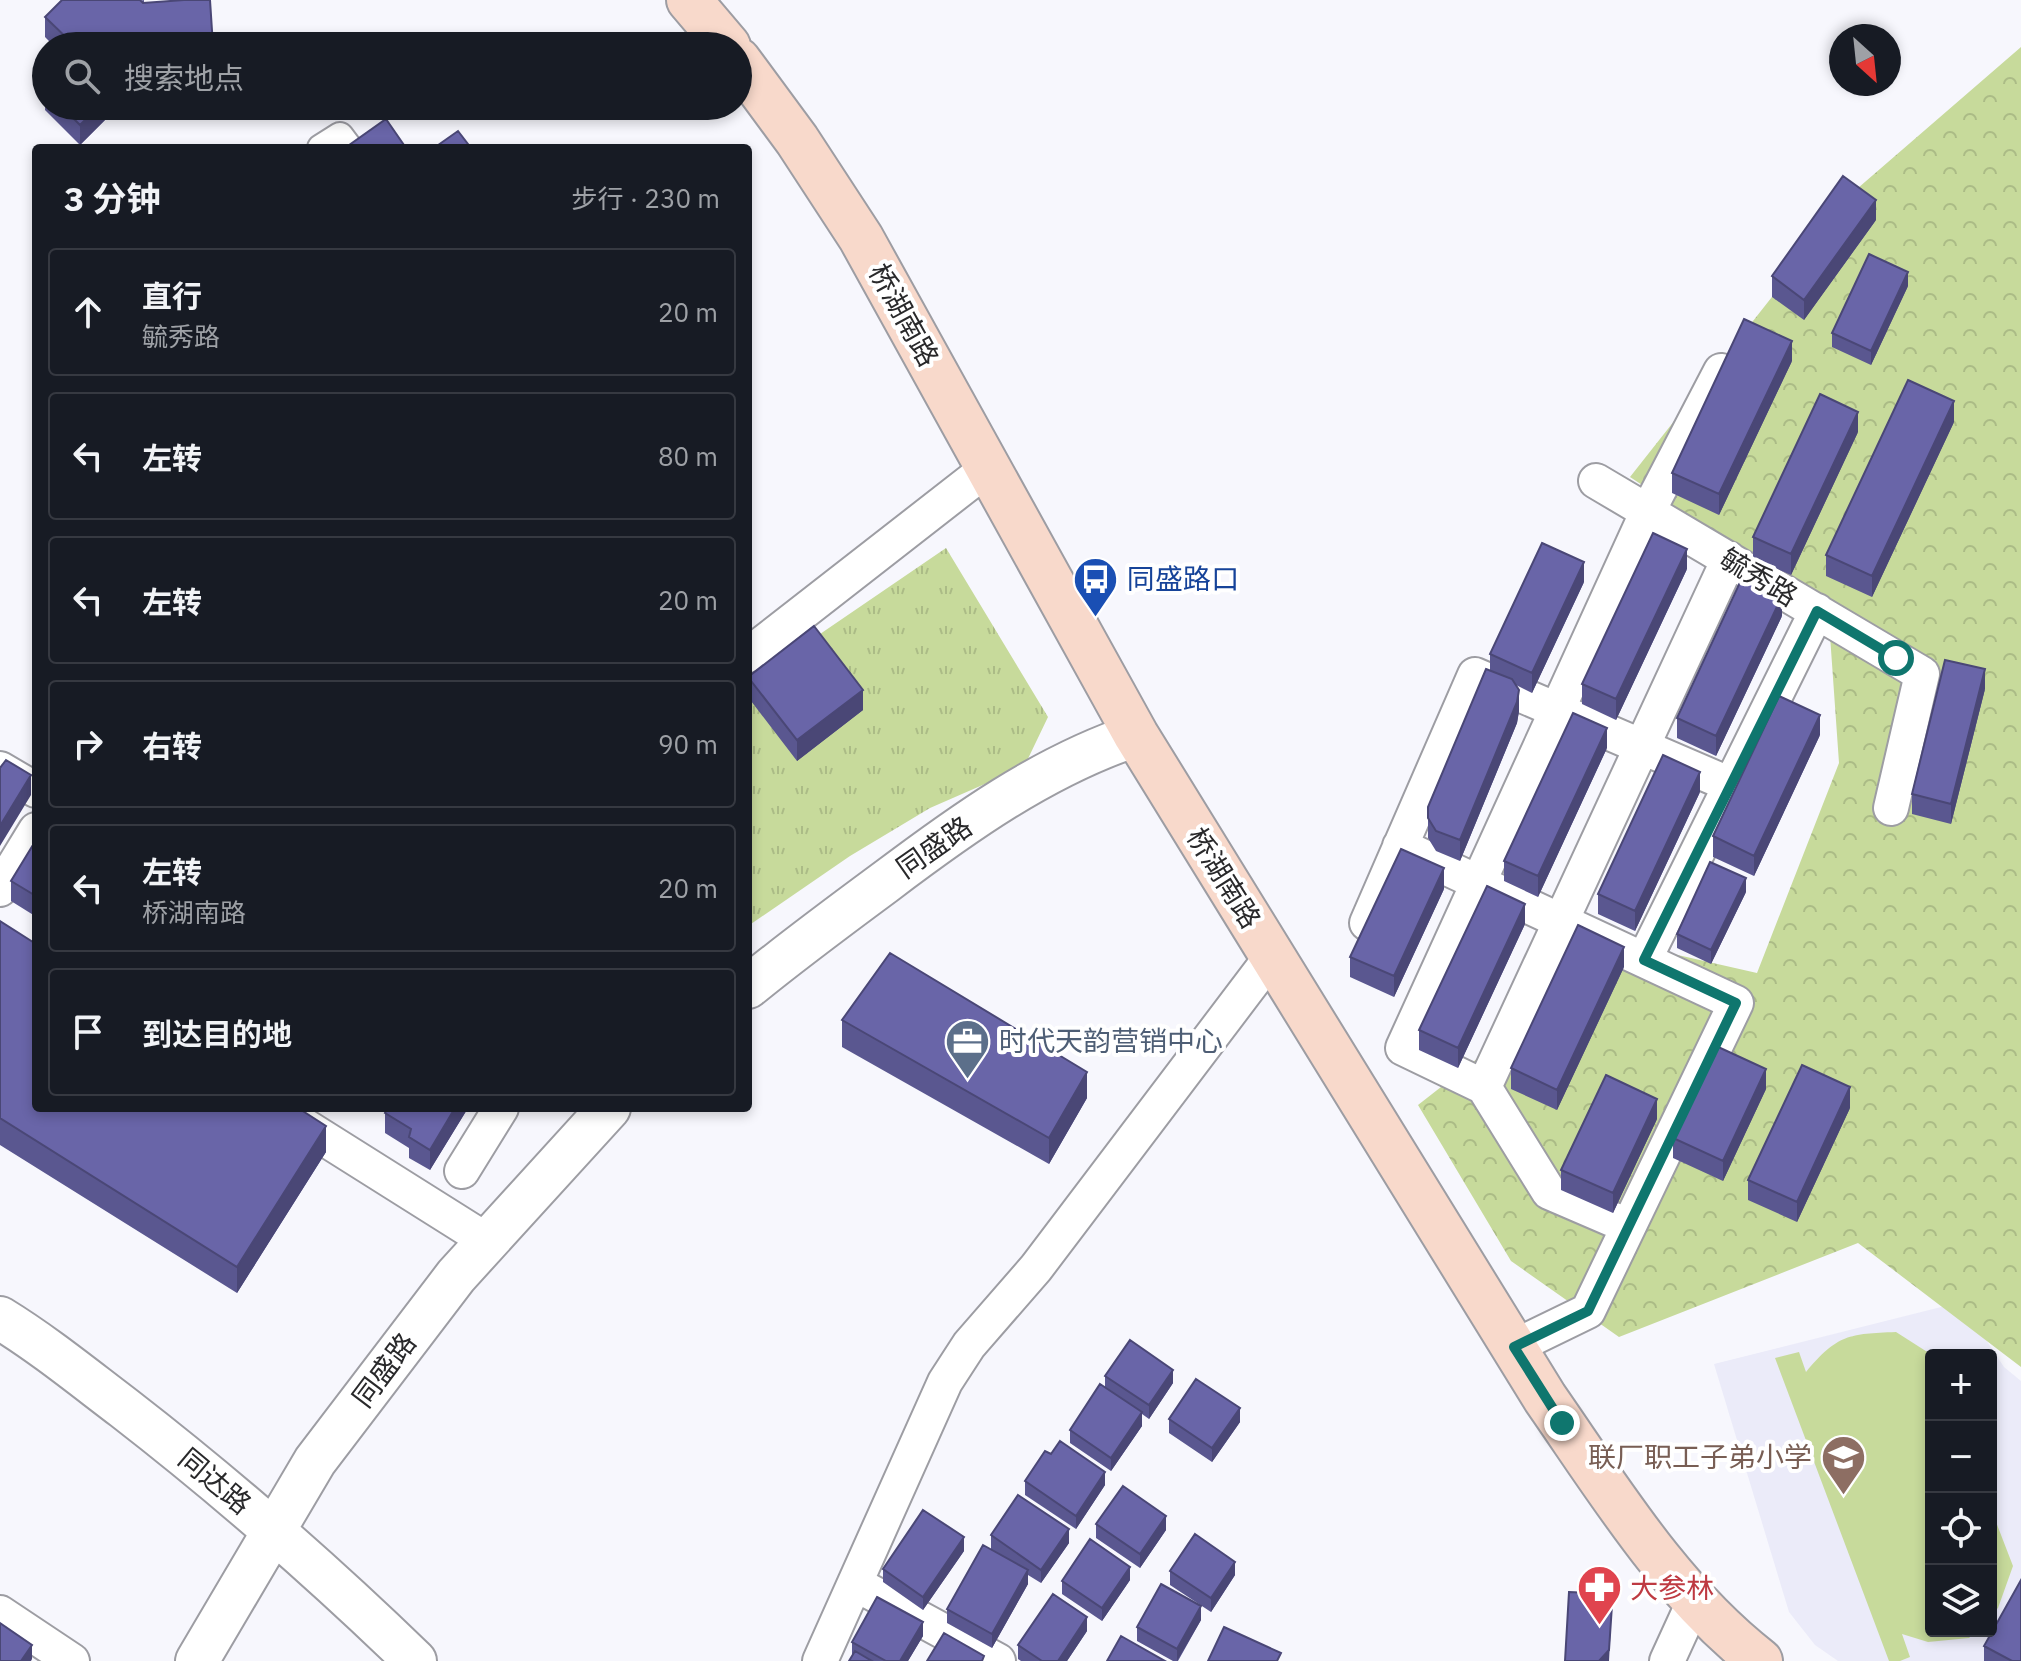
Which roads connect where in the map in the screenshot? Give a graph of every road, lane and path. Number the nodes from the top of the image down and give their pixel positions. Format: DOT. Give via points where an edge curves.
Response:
graph roads {
  1 [pos="689,0"];
  2 [pos="716,32"];
  3 [pos="752,79"];
  4 [pos="327,144"];
  5 [pos="346,144"];
  6 [pos="1721,371"];
  7 [pos="988,468"];
  8 [pos="1596,481"];
  9 [pos="1648,511"];
  10 [pos="1729,559"];
  11 [pos="1817,611"];
  12 [pos="752,652"];
  13 [pos="1557,710"];
  14 [pos="1136,735"];
  15 [pos="1642,747"];
  16 [pos="0,769"];
  17 [pos="1731,785"];
  18 [pos="32,788"];
  19 [pos="1891,808"];
  20 [pos="32,837"];
  21 [pos="1400,846"];
  22 [pos="1478,882"];
  23 [pos="0,889"];
  24 [pos="1561,921"];
  25 [pos="1367,923"];
  26 [pos="1273,955"];
  27 [pos="1644,960"];
  28 [pos="752,984"];
  29 [pos="1484,1087"];
  30 [pos="282,1112"];
  31 [pos="499,1112"];
  32 [pos="605,1112"];
  33 [pos="462,1171"];
  34 [pos="1628,1226"];
  35 [pos="473,1232"];
  36 [pos="0,1318"];
  37 [pos="1514,1347"];
  38 [pos="273,1531"];
  39 [pos="856,1584"];
  40 [pos="1694,1602"];
  41 [pos="0,1613"];
  42 [pos="72,1661"];
  43 [pos="197,1661"];
  44 [pos="415,1661"];
  45 [pos="820,1661"];
  46 [pos="998,1661"];
  47 [pos="1667,1661"];
  48 [pos="1760,1661"];
  1 -- 2 [label="main road"];
  3 -- 7 [label="main road, 桥湖南路" via="861,238"];
  4 -- 5 [label="street" via="340,136"];
  6 -- 9 [label="street"];
  7 -- 12 [label="street"];
  7 -- 14 [label="main road, 桥湖南路"];
  8 -- 9 [label="street, 毓秀路"];
  9 -- 10 [label="street, 毓秀路"];
  9 -- 13 [label="street"];
  10 -- 11 [label="street, 毓秀路"];
  10 -- 15 [label="street"];
  11 -- 17 [label="street"];
  11 -- 19 [label="street, 毓秀路" via="1922,674"];
  13 -- 15 [label="street"];
  13 -- 21 [label="street" via="1475,675"];
  13 -- 22 [label="street"];
  14 -- 26 [label="main road, 桥湖南路"];
  14 -- 28 [label="street, 同盛路" via="1058,766 946,836"];
  15 -- 17 [label="street"];
  15 -- 24 [label="street"];
  16 -- 18 [label="street"];
  17 -- 27 [label="street"];
  20 -- 23 [label="street"];
  21 -- 22 [label="street"];
  21 -- 25 [label="street"];
  22 -- 24 [label="street"];
  22 -- 29 [label="street" via="1403,1048"];
  24 -- 27 [label="street"];
  24 -- 29 [label="street"];
  26 -- 37 [label="main road, 桥湖南路"];
  26 -- 39 [label="street" via="1036,1268 969,1345 945,1382"];
  27 -- 34 [label="street" via="1736,1003"];
  29 -- 34 [label="street" via="1549,1192"];
  30 -- 35 [label="street"];
  31 -- 33 [label="street"];
  32 -- 38 [label="street, 同盛路" via="456,1276 315,1461"];
  34 -- 37 [label="street" via="1588,1311"];
  36 -- 38 [label="street, 同达路" via="184,1454"];
  37 -- 40 [label="main road, 桥湖南路" via="1616,1500"];
  38 -- 43 [label="street, 同盛路"];
  38 -- 44 [label="street, 同达路"];
  39 -- 45 [label="street"];
  39 -- 46 [label="street"];
  40 -- 47 [label="street"];
  40 -- 48 [label="main road, 桥湖南路"];
  41 -- 42 [label="street"];
}
